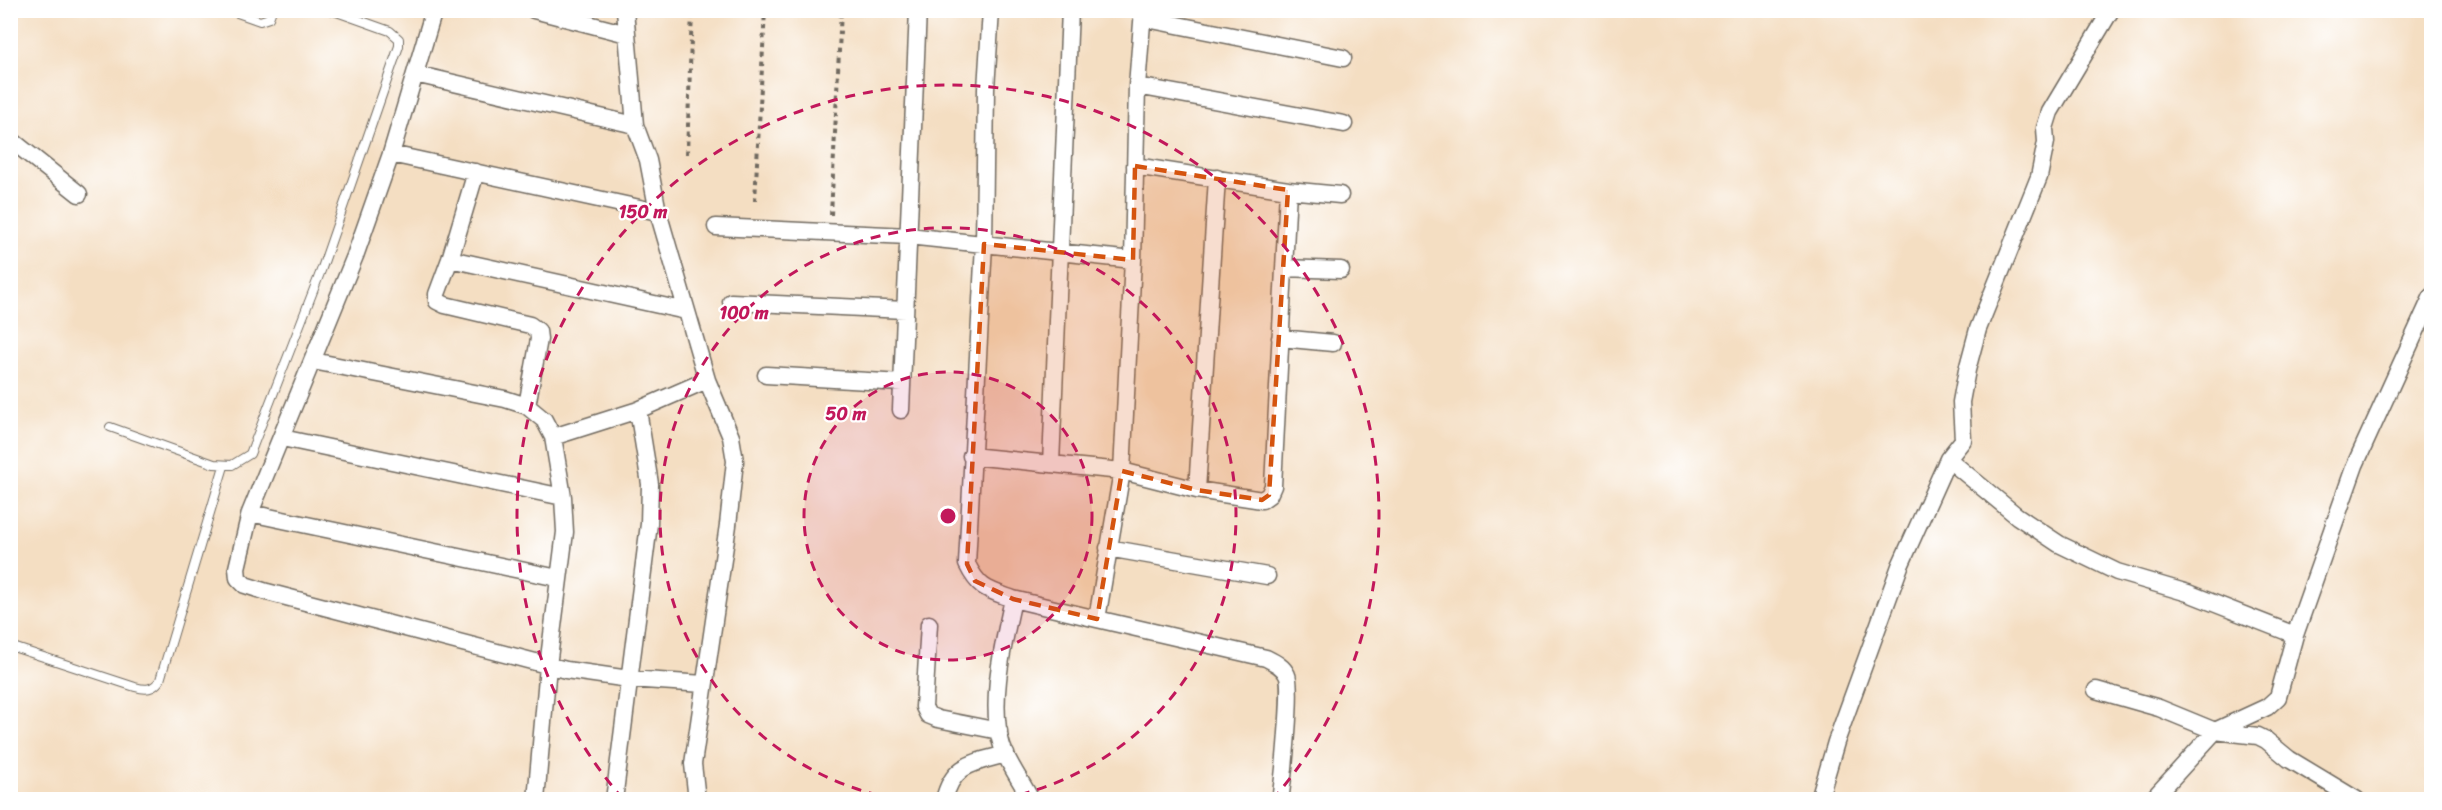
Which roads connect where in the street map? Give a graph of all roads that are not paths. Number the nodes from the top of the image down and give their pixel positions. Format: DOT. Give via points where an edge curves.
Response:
graph roads {
  1 [pos="229,10"];
  2 [pos="272,10"];
  3 [pos="331,10"];
  4 [pos="434,10"];
  5 [pos="534,10"];
  6 [pos="625,10"];
  7 [pos="918,10"];
  8 [pos="991,10"];
  9 [pos="1070,10"];
  10 [pos="2110,11"];
  11 [pos="1142,14"];
  12 [pos="627,34"];
  13 [pos="1343,58"];
  14 [pos="415,74"];
  15 [pos="1137,86"];
  16 [pos="635,124"];
  17 [pos="1344,124"];
  18 [pos="10,139"];
  19 [pos="391,154"];
  20 [pos="1135,166"];
  21 [pos="476,172"];
  22 [pos="1217,178"];
  23 [pos="1288,190"];
  24 [pos="80,194"];
  25 [pos="1340,195"];
  26 [pos="658,212"];
  27 [pos="716,227"];
  28 [pos="908,236"];
  29 [pos="984,244"];
  30 [pos="1060,252"];
  31 [pos="450,259"];
  32 [pos="1133,260"];
  33 [pos="1284,268"];
  34 [pos="1341,270"];
  35 [pos="2432,296"];
  36 [pos="731,302"];
  37 [pos="905,310"];
  38 [pos="686,311"];
  39 [pos="1280,338"];
  40 [pos="1332,343"];
  41 [pos="313,361"];
  42 [pos="766,375"];
  43 [pos="706,380"];
  44 [pos="902,383"];
  45 [pos="526,406"];
  46 [pos="638,410"];
  47 [pos="901,410"];
  48 [pos="110,427"];
  49 [pos="553,437"];
  50 [pos="282,438"];
  51 [pos="971,456"];
  52 [pos="1948,459"];
  53 [pos="1051,464"];
  54 [pos="224,466"];
  55 [pos="1122,471"];
  56 [pos="1197,490"];
  57 [pos="563,497"];
  58 [pos="250,513"];
  59 [pos="1108,548"];
  60 [pos="1267,576"];
  61 [pos="558,578"];
  62 [pos="1013,599"];
  63 [pos="1097,619"];
  64 [pos="929,624"];
  65 [pos="2295,635"];
  66 [pos="10,646"];
  67 [pos="548,666"];
  68 [pos="629,680"];
  69 [pos="704,684"];
  70 [pos="2096,690"];
  71 [pos="999,731"];
  72 [pos="2215,731"];
  73 [pos="1006,754"];
  74 [pos="536,800"];
  75 [pos="614,800"];
  76 [pos="697,800"];
  77 [pos="944,800"];
  78 [pos="1031,800"];
  79 [pos="1280,800"];
  80 [pos="1819,800"];
  81 [pos="2152,800"];
  82 [pos="2357,800"];
  1 -- 2 [label="lane" via="260,21 269,18"];
  3 -- 54 [label="lane" via="390,31 399,39 399,46 322,268 250,454"];
  4 -- 14 [label="street"];
  5 -- 12 [label="street"];
  6 -- 12 [label="street"];
  7 -- 28 [label="street"];
  8 -- 29 [label="street"];
  9 -- 30 [label="street"];
  10 -- 52 [label="street" via="2050,112 2040,177 1978,329 1961,402 1963,440"];
  11 -- 13 [label="street"];
  11 -- 15 [label="street"];
  12 -- 16 [label="street"];
  14 -- 16 [label="street"];
  14 -- 19 [label="street"];
  15 -- 17 [label="street"];
  15 -- 20 [label="street"];
  16 -- 26 [label="street" via="648,160"];
  18 -- 24 [label="street"];
  19 -- 21 [label="street"];
  19 -- 41 [label="street"];
  20 -- 22 [label="street"];
  20 -- 32 [label="street"];
  21 -- 26 [label="street"];
  21 -- 31 [label="street"];
  22 -- 23 [label="street"];
  22 -- 56 [label="street"];
  23 -- 25 [label="street"];
  23 -- 33 [label="street"];
  26 -- 38 [label="street"];
  27 -- 28 [label="street"];
  28 -- 29 [label="street"];
  28 -- 37 [label="street"];
  29 -- 30 [label="street"];
  29 -- 51 [label="street"];
  30 -- 32 [label="street"];
  30 -- 53 [label="street"];
  31 -- 38 [label="street"];
  31 -- 45 [label="street" via="437,301 530,325 538,331"];
  32 -- 55 [label="street"];
  33 -- 34 [label="street"];
  33 -- 39 [label="street"];
  35 -- 65 [label="street" via="2355,465"];
  36 -- 37 [label="street"];
  37 -- 44 [label="street"];
  38 -- 43 [label="street"];
  39 -- 40 [label="street"];
  39 -- 56 [label="street" via="1273,486 1269,495 1262,500"];
  41 -- 45 [label="street"];
  41 -- 50 [label="street"];
  42 -- 44 [label="street"];
  43 -- 46 [label="street"];
  43 -- 69 [label="street" via="731,437 735,461"];
  44 -- 47 [label="street"];
  45 -- 49 [label="street" via="544,420"];
  46 -- 49 [label="street"];
  46 -- 68 [label="street" via="650,484 649,524"];
  48 -- 54 [label="lane"];
  49 -- 57 [label="street"];
  50 -- 57 [label="street"];
  50 -- 58 [label="street"];
  51 -- 53 [label="street"];
  51 -- 62 [label="street" via="967,564 975,581"];
  52 -- 65 [label="street" via="2017,516 2059,544 2117,572 2188,593"];
  52 -- 80 [label="street" via="1884,607"];
  53 -- 55 [label="street"];
  54 -- 66 [label="lane" via="156,686 135,687"];
  55 -- 56 [label="street"];
  55 -- 59 [label="street"];
  57 -- 61 [label="street" via="565,532"];
  58 -- 61 [label="street"];
  58 -- 67 [label="street" via="237,568 237,578 245,585"];
  59 -- 60 [label="street"];
  59 -- 63 [label="street"];
  61 -- 67 [label="street"];
  62 -- 63 [label="street"];
  62 -- 71 [label="street" via="997,687"];
  63 -- 79 [label="street" via="1278,664 1288,676 1289,690"];
  64 -- 71 [label="street" via="924,707 928,715"];
  65 -- 72 [label="street" via="2283,685 2273,704"];
  67 -- 68 [label="street"];
  67 -- 74 [label="street"];
  68 -- 69 [label="street"];
  68 -- 75 [label="street"];
  69 -- 76 [label="street" via="693,764"];
  70 -- 72 [label="street" via="2159,708"];
  71 -- 73 [label="street"];
  72 -- 81 [label="street"];
  72 -- 82 [label="street" via="2259,736"];
  73 -- 77 [label="street" via="964,768 953,776"];
  73 -- 78 [label="street"];
}
